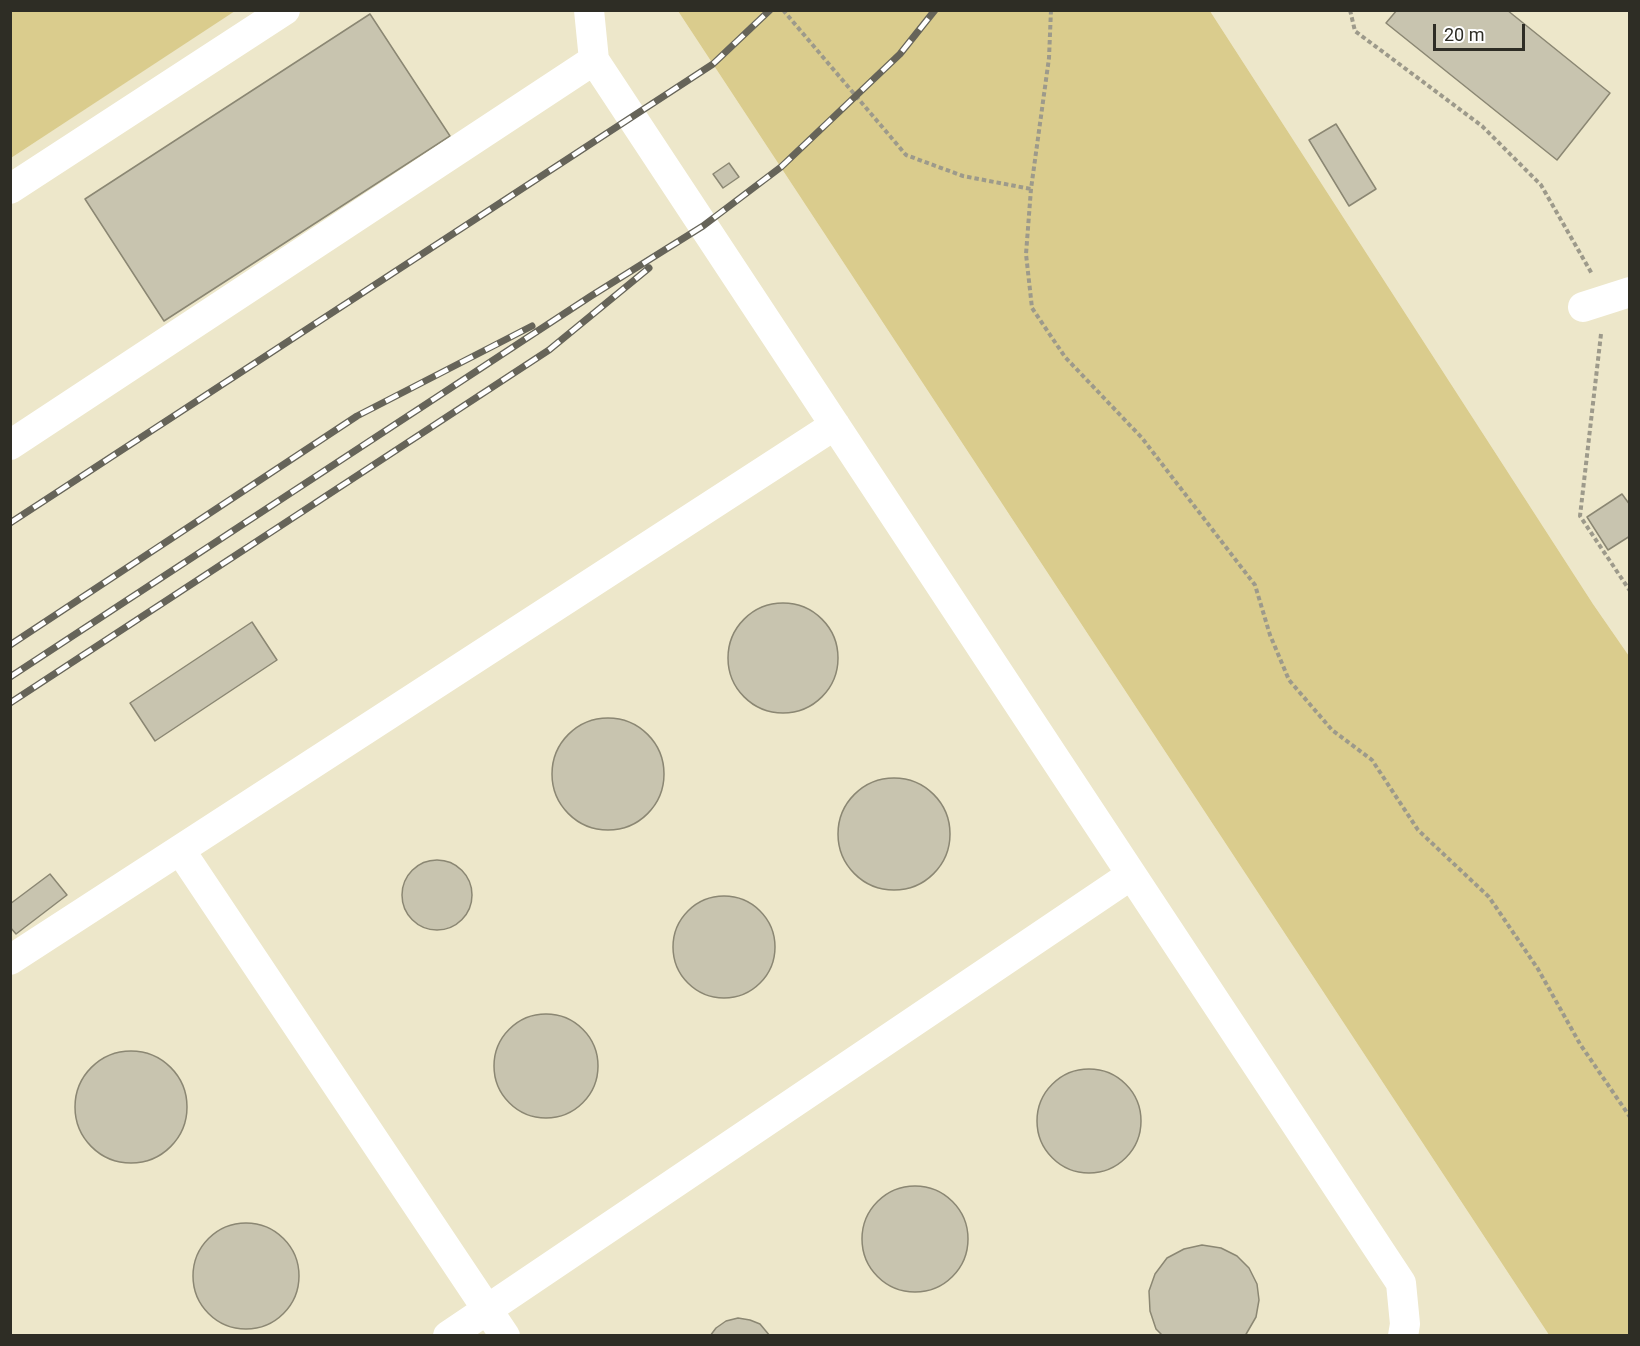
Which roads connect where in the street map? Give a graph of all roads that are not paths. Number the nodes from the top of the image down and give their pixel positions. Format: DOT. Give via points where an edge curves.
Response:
graph roads {
  1 [pos="285,10"];
  2 [pos="589,10"];
  3 [pos="594,60"];
  4 [pos="10,189"];
  5 [pos="835,425"];
  6 [pos="10,445"];
  7 [pos="180,850"];
  8 [pos="1131,875"];
  9 [pos="10,960"];
  10 [pos="487,1309"];
  11 [pos="448,1335"];
  12 [pos="505,1335"];
  13 [pos="1403,1335"];
  1 -- 4 [label="lane"];
  2 -- 3 [label="lane"];
  3 -- 5 [label="lane"];
  3 -- 6 [label="lane"];
  5 -- 7 [label="lane"];
  5 -- 8 [label="lane"];
  7 -- 9 [label="lane"];
  7 -- 10 [label="lane"];
  8 -- 10 [label="lane"];
  8 -- 13 [label="lane" via="1401,1283"];
  10 -- 11 [label="lane"];
  10 -- 12 [label="lane"];
}
